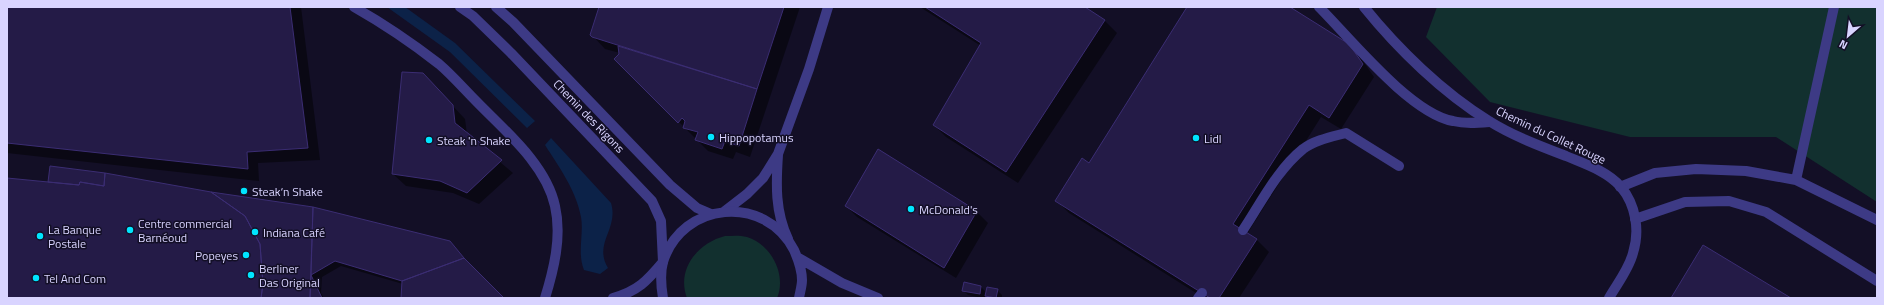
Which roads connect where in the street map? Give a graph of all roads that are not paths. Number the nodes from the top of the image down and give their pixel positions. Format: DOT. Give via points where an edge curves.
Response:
graph roads {
  1 [pos="354,7"];
  2 [pos="460,7"];
  3 [pos="496,7"];
  4 [pos="828,7"];
  5 [pos="1319,7"];
  6 [pos="1364,7"];
  7 [pos="1834,7"];
  8 [pos="1490,122"];
  9 [pos="778,154"];
  10 [pos="1399,166"];
  11 [pos="1796,180"];
  12 [pos="1620,187"];
  13 [pos="725,211"];
  14 [pos="711,214"];
  15 [pos="1635,219"];
  16 [pos="1877,220"];
  17 [pos="1243,230"];
  18 [pos="790,242"];
  19 [pos="797,257"];
  20 [pos="663,262"];
  21 [pos="1877,281"];
  22 [pos="545,298"];
  23 [pos="613,298"];
  24 [pos="663,298"];
  25 [pos="800,298"];
  26 [pos="878,298"];
  27 [pos="1609,298"];
  1 -- 22 [label="street" via="380,22 441,66 523,149 542,175 555,205 557,240"];
  2 -- 20 [label="street, Chemin des Rigons" via="473,16 511,53 652,201 661,221"];
  3 -- 14 [label="street, Chemin des Rigons" via="670,185 697,208"];
  4 -- 9 [label="street"];
  5 -- 8 [label="street" via="1395,85 1429,112 1452,121 1470,124"];
  6 -- 8 [label="street, Chemin du Collet Rouge" via="1414,60 1463,104"];
  7 -- 11 [label="street"];
  8 -- 12 [label="street, Chemin du Collet Rouge" via="1603,173"];
  9 -- 13 [label="street" via="763,178"];
  9 -- 18 [label="street" via="776,189 779,215"];
  10 -- 17 [label="street" via="1346,133 1324,138 1304,149 1279,175"];
  11 -- 12 [label="street" via="1746,171 1696,169 1655,173"];
  11 -- 16 [label="street"];
  12 -- 15 [label="street, Chemin du Collet Rouge" via="1630,201"];
  13 -- 14 [label="street"];
  13 -- 18 [label="street" via="754,215 779,230"];
  14 -- 20 [label="street" via="690,224 673,242"];
  15 -- 21 [label="street" via="1685,202 1729,201 1766,212"];
  15 -- 27 [label="street, Chemin du Collet Rouge" via="1637,237 1633,253"];
  18 -- 19 [label="street"];
  19 -- 25 [label="street" via="802,279"];
  19 -- 26 [label="street" via="842,283"];
  20 -- 23 [label="street" via="648,281"];
  20 -- 24 [label="street"];
}
